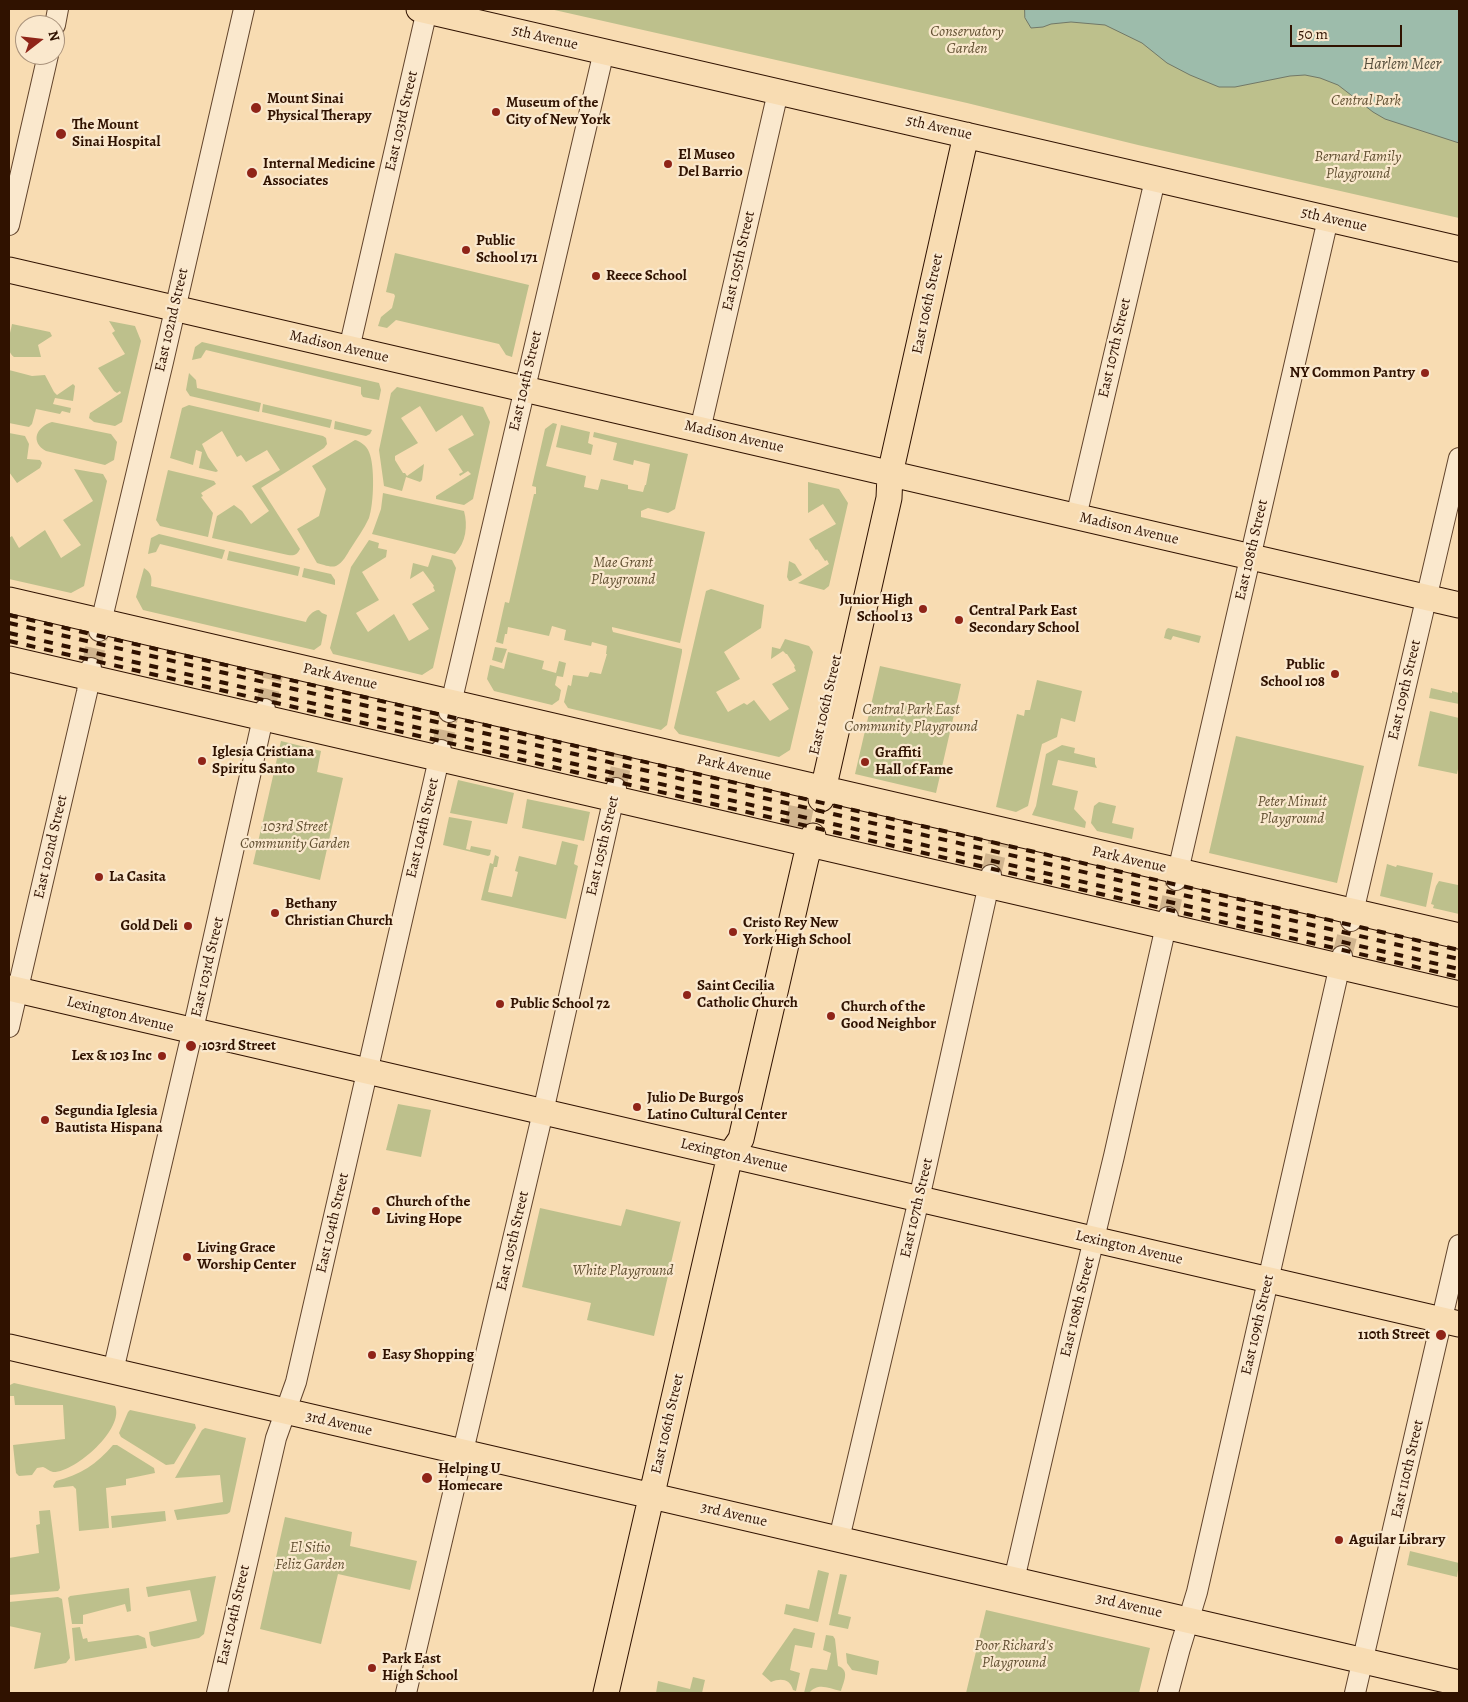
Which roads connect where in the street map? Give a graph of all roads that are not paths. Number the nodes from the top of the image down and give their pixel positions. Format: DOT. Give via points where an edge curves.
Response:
graph roads {
  1 [pos="244,9"];
  2 [pos="423,10"];
  3 [pos="604,51"];
  4 [pos="46,65"];
  5 [pos="778,92"];
  6 [pos="966,134"];
  7 [pos="1155,180"];
  8 [pos="1328,219"];
  9 [pos="9,225"];
  10 [pos="1459,249"];
  11 [pos="9,270"];
  12 [pos="174,308"];
  13 [pos="350,349"];
  14 [pos="525,388"];
  15 [pos="700,430"];
  16 [pos="1459,458"];
  17 [pos="890,474"];
  18 [pos="1076,517"];
  19 [pos="1251,558"];
  20 [pos="1426,598"];
  21 [pos="9,600"];
  22 [pos="1459,605"];
  23 [pos="100,626"];
  24 [pos="9,659"];
  25 [pos="90,673"];
  26 [pos="450,707"];
  27 [pos="265,713"];
  28 [pos="440,754"];
  29 [pos="814,791"];
  30 [pos="615,793"];
  31 [pos="803,838"];
  32 [pos="1177,876"];
  33 [pos="989,880"];
  34 [pos="1352,916"];
  35 [pos="1167,922"];
  36 [pos="1459,936"];
  37 [pos="1341,961"];
  38 [pos="13,989"];
  39 [pos="1459,994"];
  40 [pos="9,1027"];
  41 [pos="193,1032"];
  42 [pos="368,1072"];
  43 [pos="543,1112"];
  44 [pos="730,1155"];
  45 [pos="919,1199"];
  46 [pos="1095,1240"];
  47 [pos="1459,1245"];
  48 [pos="1268,1280"];
  49 [pos="1451,1322"];
  50 [pos="9,1347"];
  51 [pos="113,1372"];
  52 [pos="284,1411"];
  53 [pos="462,1452"];
  54 [pos="652,1496"];
  55 [pos="839,1539"];
  56 [pos="1014,1580"];
  57 [pos="1188,1620"];
  58 [pos="1363,1661"];
  59 [pos="1459,1683"];
  60 [pos="217,1693"];
  61 [pos="406,1693"];
  62 [pos="606,1693"];
  63 [pos="1168,1693"];
  64 [pos="1355,1693"];
  1 -- 12 [label="street, East 102nd Street"];
  2 -- 3 [label="main road, 5th Avenue"];
  2 -- 13 [label="street, East 103rd Street"];
  3 -- 5 [label="main road, 5th Avenue"];
  3 -- 14 [label="street, East 104th Street"];
  4 -- 9 [label="street"];
  5 -- 6 [label="main road, 5th Avenue"];
  5 -- 15 [label="street, East 105th Street"];
  6 -- 7 [label="main road, 5th Avenue"];
  6 -- 17 [label="main road, East 106th Street"];
  7 -- 8 [label="main road, 5th Avenue"];
  7 -- 18 [label="street, East 107th Street"];
  8 -- 10 [label="main road, 5th Avenue"];
  8 -- 19 [label="street, East 108th Street"];
  11 -- 12 [label="main road, Madison Avenue"];
  12 -- 13 [label="main road, Madison Avenue"];
  12 -- 23 [label="street, East 102nd Street"];
  13 -- 14 [label="main road, Madison Avenue"];
  14 -- 15 [label="main road, Madison Avenue"];
  14 -- 26 [label="street, East 104th Street"];
  15 -- 17 [label="main road, Madison Avenue"];
  16 -- 20 [label="street, East 109th Street"];
  17 -- 18 [label="main road, Madison Avenue"];
  17 -- 29 [label="main road, East 106th Street" via="875,495"];
  18 -- 19 [label="main road, Madison Avenue"];
  19 -- 20 [label="main road, Madison Avenue"];
  19 -- 32 [label="street, East 108th Street"];
  20 -- 22 [label="main road, Madison Avenue"];
  20 -- 34 [label="street, East 109th Street"];
  21 -- 23 [label="main road, Park Avenue"];
  23 -- 26 [label="main road, Park Avenue"];
  24 -- 25 [label="main road"];
  25 -- 27 [label="main road"];
  25 -- 38 [label="street, East 102nd Street"];
  26 -- 29 [label="main road, Park Avenue"];
  27 -- 28 [label="main road"];
  27 -- 41 [label="street, East 103rd Street"];
  28 -- 30 [label="main road"];
  28 -- 42 [label="street, East 104th Street"];
  29 -- 32 [label="main road, Park Avenue"];
  30 -- 31 [label="main road"];
  30 -- 43 [label="street, East 105th Street"];
  31 -- 33 [label="main road"];
  31 -- 44 [label="main road, East 106th Street" via="741,1139"];
  32 -- 34 [label="main road, Park Avenue"];
  33 -- 35 [label="main road"];
  33 -- 45 [label="street, East 107th Street"];
  34 -- 36 [label="main road, Park Avenue"];
  35 -- 37 [label="main road"];
  35 -- 46 [label="street, East 108th Street"];
  37 -- 39 [label="main road"];
  37 -- 48 [label="street, East 109th Street"];
  38 -- 40 [label="street, East 102nd Street"];
  38 -- 41 [label="main road, Lexington Avenue"];
  41 -- 42 [label="main road, Lexington Avenue"];
  41 -- 51 [label="street, East 103rd Street"];
  42 -- 43 [label="main road, Lexington Avenue"];
  42 -- 52 [label="street, East 104th Street" via="296,1382"];
  43 -- 44 [label="main road, Lexington Avenue"];
  43 -- 53 [label="street, East 105th Street"];
  44 -- 45 [label="main road, Lexington Avenue"];
  44 -- 54 [label="main road, East 106th Street"];
  45 -- 46 [label="main road, Lexington Avenue"];
  45 -- 55 [label="street, East 107th Street"];
  46 -- 48 [label="main road, Lexington Avenue"];
  46 -- 56 [label="street, East 108th Street"];
  47 -- 49 [label="street, East 110th Street"];
  48 -- 49 [label="main road, Lexington Avenue"];
  48 -- 57 [label="street, East 109th Street"];
  49 -- 58 [label="street, East 110th Street"];
  50 -- 51 [label="main road, 3rd Avenue"];
  51 -- 52 [label="main road, 3rd Avenue"];
  52 -- 53 [label="main road, 3rd Avenue"];
  52 -- 60 [label="street, East 104th Street"];
  53 -- 54 [label="main road, 3rd Avenue"];
  53 -- 61 [label="street, East 105th Street"];
  54 -- 55 [label="main road, 3rd Avenue"];
  54 -- 62 [label="main road, East 106th Street"];
  55 -- 56 [label="main road, 3rd Avenue"];
  56 -- 57 [label="main road, 3rd Avenue"];
  57 -- 58 [label="main road, 3rd Avenue"];
  57 -- 63 [label="street, East 109th Street"];
  58 -- 59 [label="main road, 3rd Avenue"];
  58 -- 64 [label="street, East 110th Street"];
}
